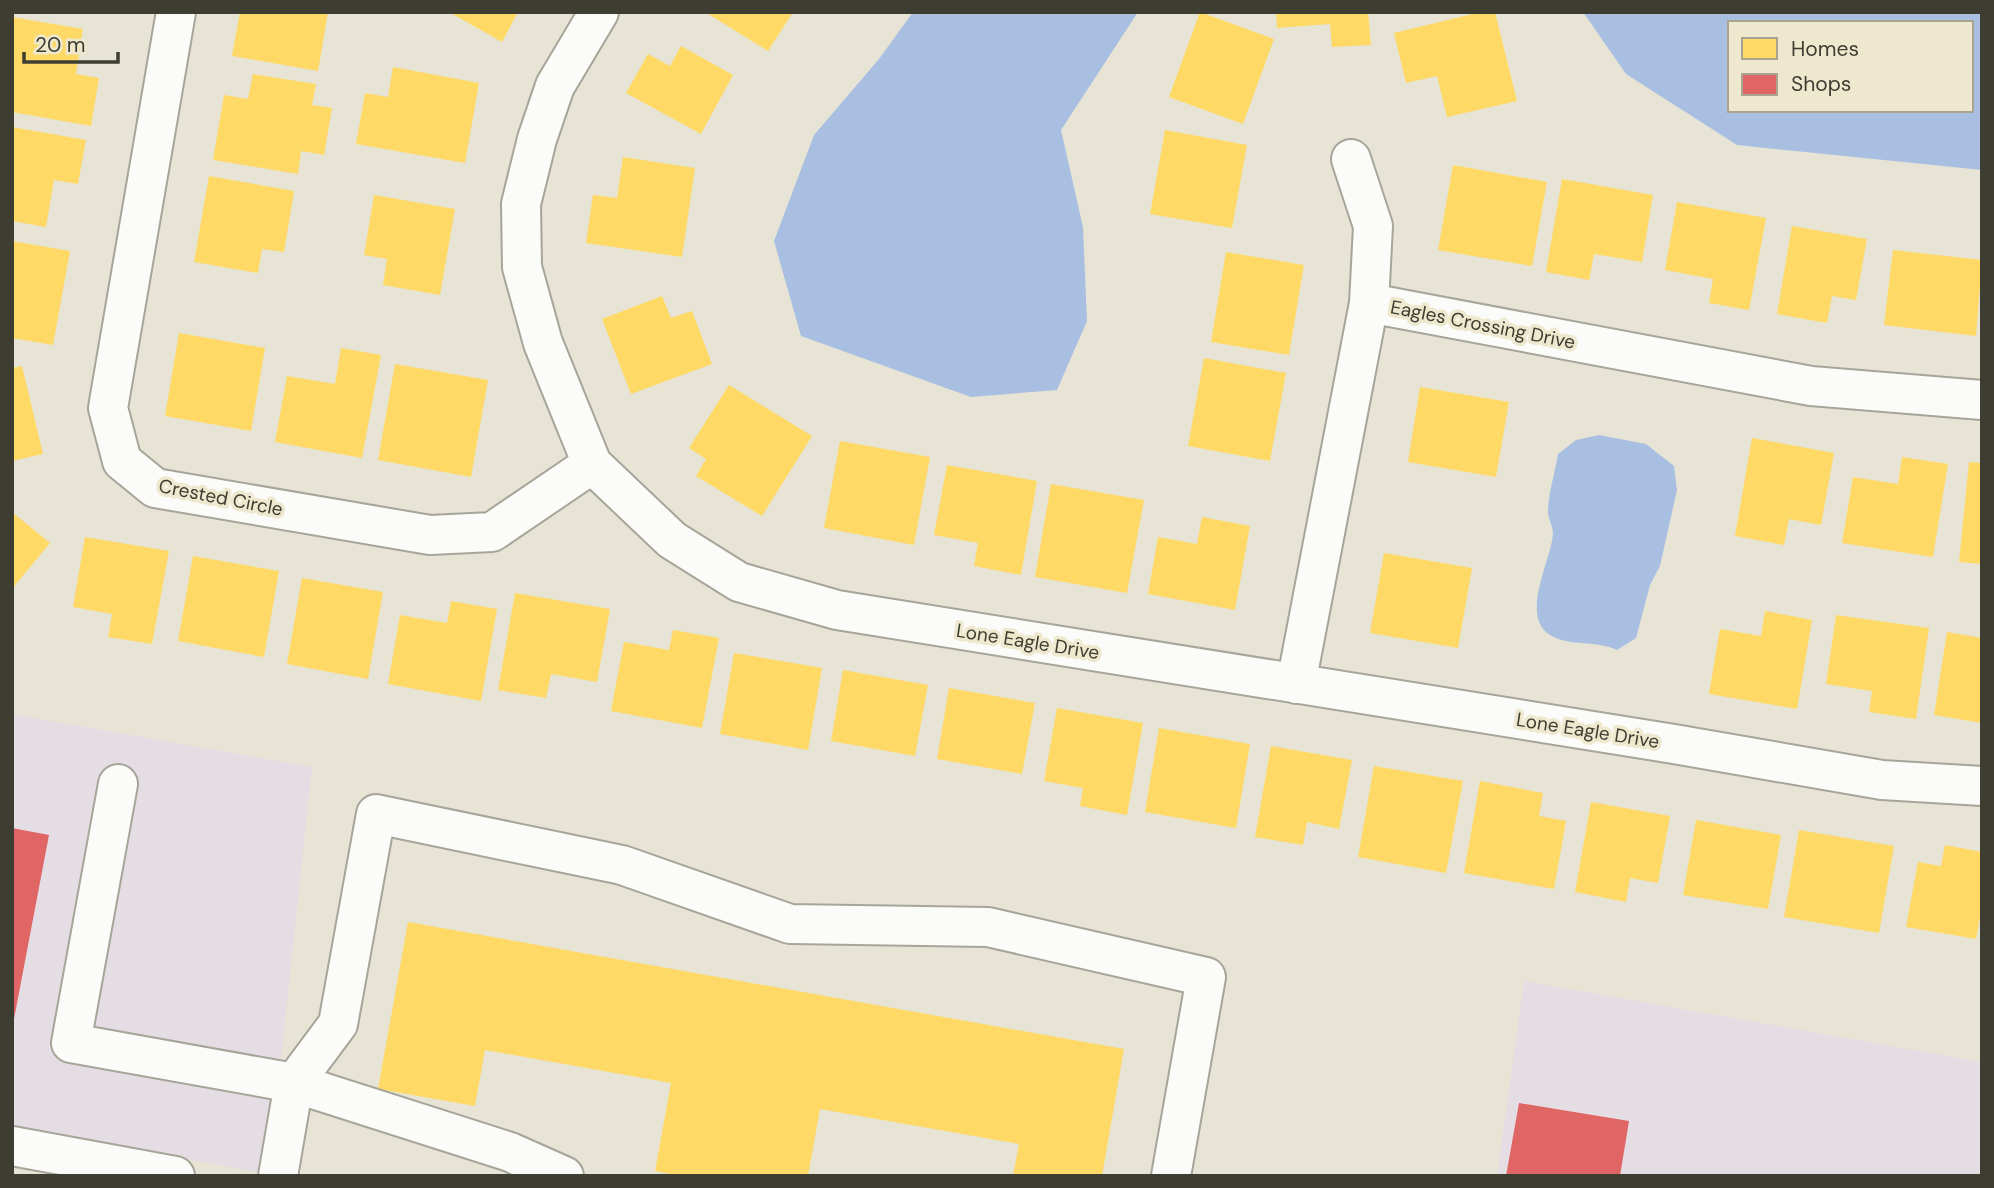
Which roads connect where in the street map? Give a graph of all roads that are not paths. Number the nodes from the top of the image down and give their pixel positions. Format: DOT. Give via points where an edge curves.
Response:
graph roads {
  1 [pos="176,12"];
  2 [pos="599,12"];
  3 [pos="1351,159"];
  4 [pos="1369,303"];
  5 [pos="1982,400"];
  6 [pos="592,464"];
  7 [pos="1296,684"];
  8 [pos="118,785"];
  9 [pos="1982,786"];
  10 [pos="294,1083"];
  11 [pos="12,1146"];
  12 [pos="175,1176"];
  13 [pos="278,1176"];
  14 [pos="564,1176"];
  15 [pos="1171,1176"];
  1 -- 6 [label="street, Crested Circle" via="108,408 122,461 155,488 430,535 492,532"];
  2 -- 6 [label="street, Lone Eagle Drive" via="555,86 521,204 522,267 542,343"];
  3 -- 4 [label="street" via="1373,226"];
  4 -- 5 [label="street, Eagles Crossing Drive" via="1811,386"];
  4 -- 7 [label="street, Eagles Crossing Drive"];
  6 -- 7 [label="street, Lone Eagle Drive" via="672,540 739,582 837,610"];
  7 -- 9 [label="street, Lone Eagle Drive" via="1882,780"];
  8 -- 10 [label="street" via="71,1043"];
  10 -- 13 [label="street"];
  10 -- 14 [label="street" via="510,1153"];
  10 -- 15 [label="street" via="338,1024 376,814 622,865 790,924 988,927 1206,977"];
  11 -- 12 [label="street"];
}
